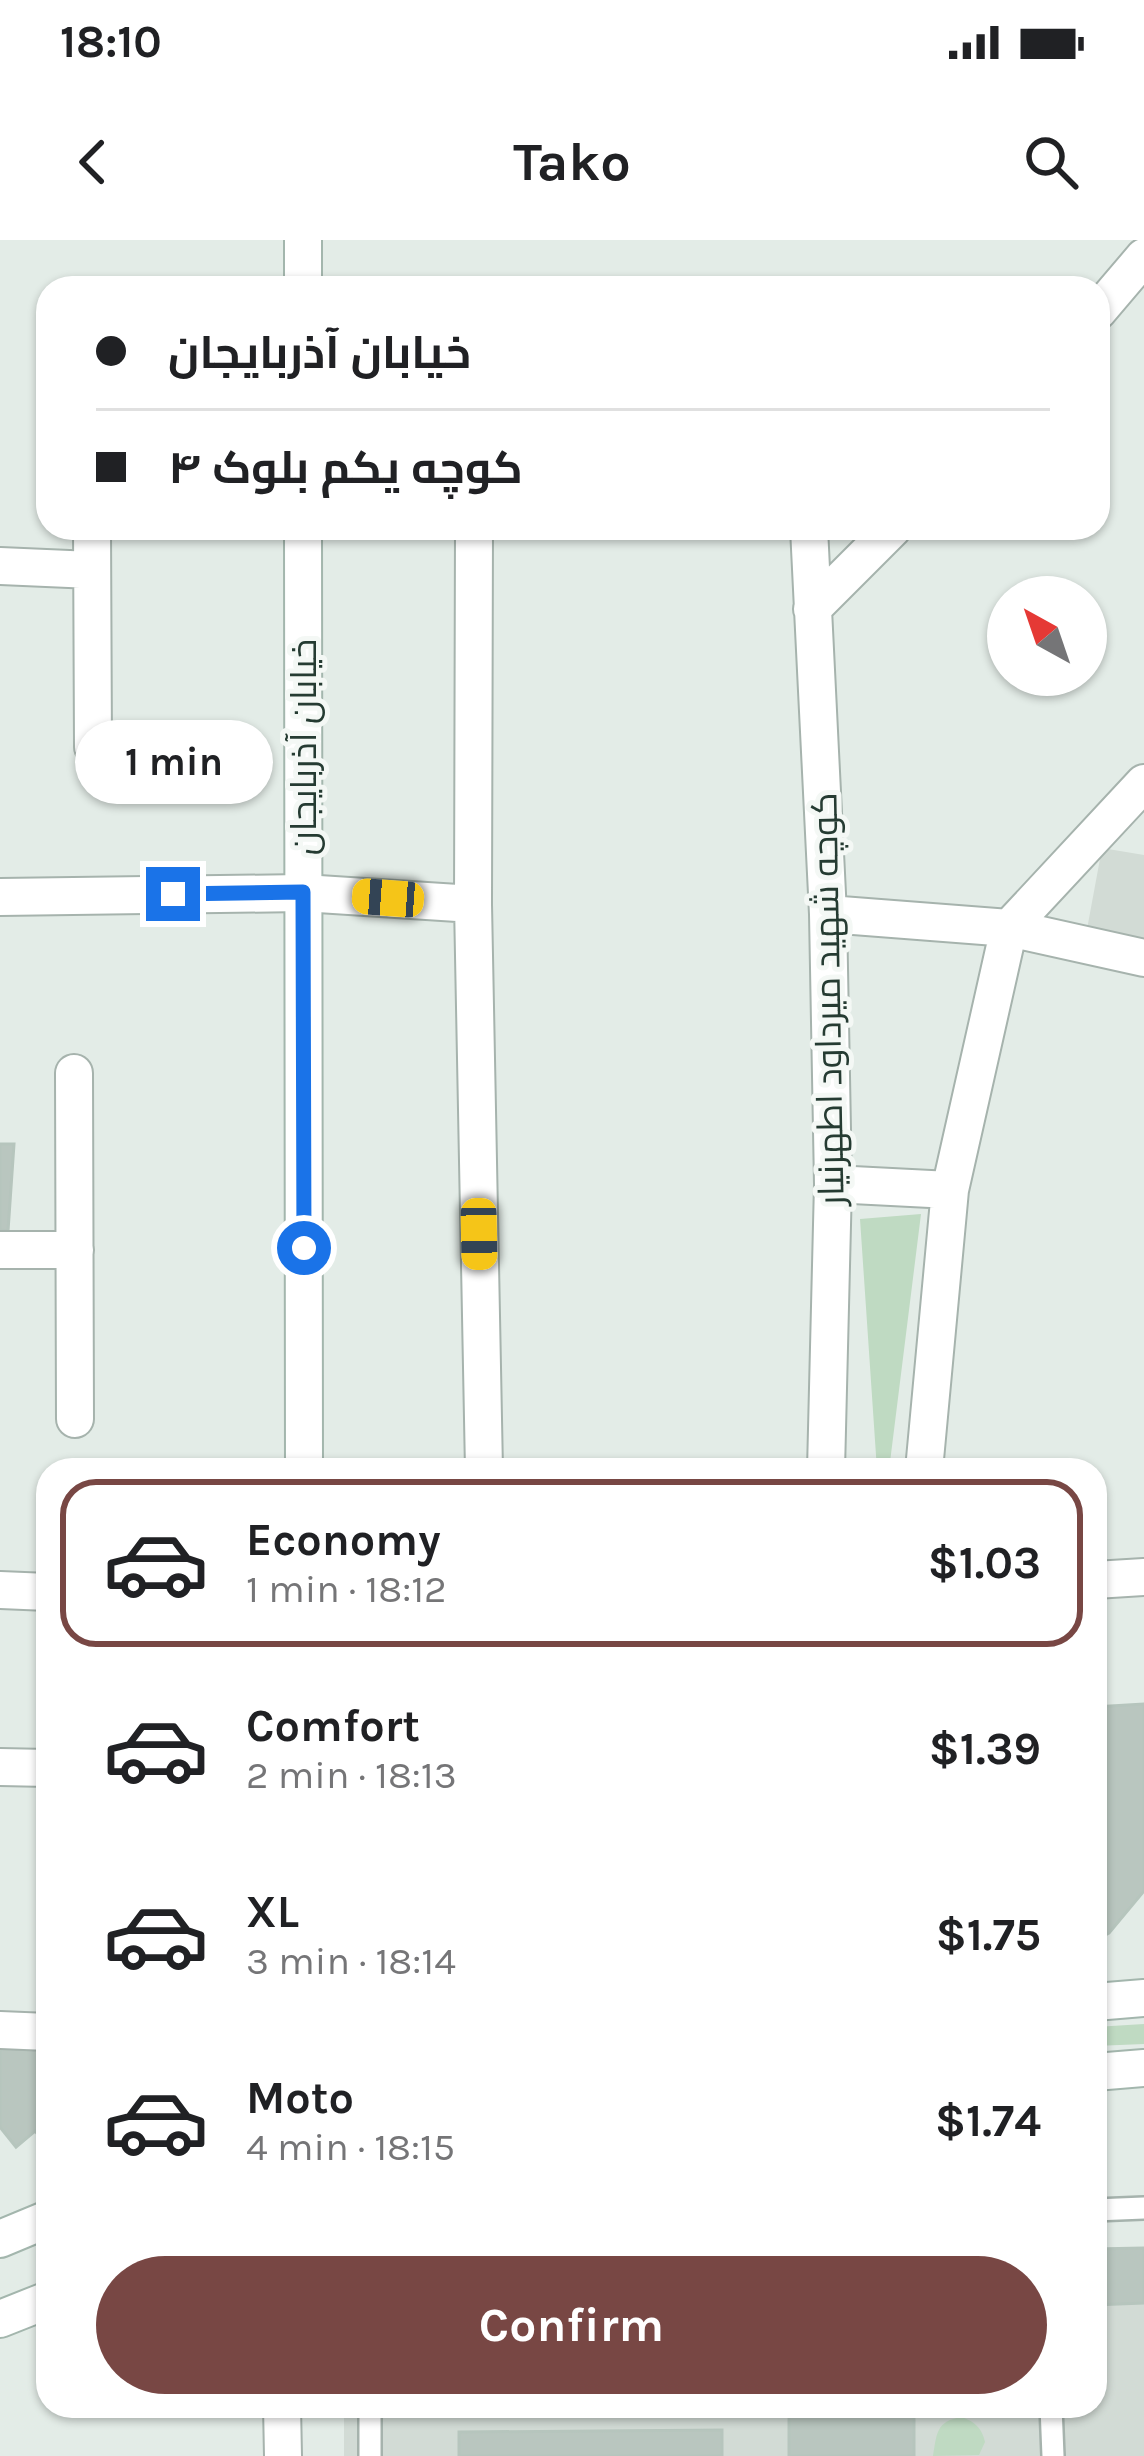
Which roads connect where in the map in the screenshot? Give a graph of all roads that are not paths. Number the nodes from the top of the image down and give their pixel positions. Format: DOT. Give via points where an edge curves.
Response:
graph roads {
  1 [pos="303,240"];
  2 [pos="1144,257"];
  3 [pos="303,276"];
  4 [pos="1110,296"];
  5 [pos="92,540"];
  6 [pos="303,540"];
  7 [pos="474,540"];
  8 [pos="809,540"];
  9 [pos="881,540"];
  10 [pos="0,566"];
  11 [pos="92,571"];
  12 [pos="812,609"];
  13 [pos="93,747"];
  14 [pos="1144,783"];
  15 [pos="303,892"];
  16 [pos="0,896"];
  17 [pos="473,904"];
  18 [pos="828,914"];
  19 [pos="1009,928"];
  20 [pos="1144,958"];
  21 [pos="74,1072"];
  22 [pos="833,1184"];
  23 [pos="950,1190"];
  24 [pos="0,1250"];
  25 [pos="75,1250"];
  26 [pos="75,1419"];
  27 [pos="304,1458"];
  28 [pos="484,1458"];
  29 [pos="826,1458"];
  30 [pos="925,1458"];
  31 [pos="1144,1577"];
  32 [pos="1107,1579"];
  33 [pos="0,1590"];
  34 [pos="36,1592"];
  35 [pos="0,1767"];
  36 [pos="36,1768"];
  37 [pos="1144,1998"];
  38 [pos="1107,2001"];
  39 [pos="0,2030"];
  40 [pos="36,2032"];
  41 [pos="1144,2068"];
  42 [pos="1107,2071"];
  43 [pos="1144,2208"];
  44 [pos="1107,2210"];
  45 [pos="36,2224"];
  46 [pos="0,2239"];
  47 [pos="36,2305"];
  48 [pos="0,2319"];
  49 [pos="282,2418"];
  50 [pos="370,2418"];
  51 [pos="1051,2418"];
  52 [pos="283,2456"];
  53 [pos="370,2456"];
  54 [pos="1053,2456"];
  1 -- 3 [label="street"];
  2 -- 4 [label="street"];
  5 -- 11 [label="street"];
  6 -- 15 [label="street, خیابان آذربایجان"];
  7 -- 17 [label="street"];
  8 -- 12 [label="street, کوچه شهید میرداود اطهرنیار"];
  9 -- 12 [label="street"];
  10 -- 11 [label="street"];
  11 -- 13 [label="street"];
  12 -- 18 [label="street, کوچه شهید میرداود اطهرنیار"];
  14 -- 19 [label="street"];
  15 -- 16 [label="street"];
  15 -- 17 [label="street"];
  15 -- 27 [label="street, خیابان آذربایجان"];
  17 -- 28 [label="street"];
  18 -- 19 [label="street"];
  18 -- 22 [label="street, کوچه شهید میرداود اطهرنیار"];
  19 -- 20 [label="street"];
  19 -- 23 [label="street"];
  21 -- 25 [label="street"];
  22 -- 23 [label="street"];
  22 -- 29 [label="street, کوچه شهید میرداود اطهرنیار"];
  23 -- 30 [label="street"];
  24 -- 25 [label="street"];
  25 -- 26 [label="street"];
  31 -- 32 [label="street"];
  33 -- 34 [label="street"];
  35 -- 36 [label="street"];
  37 -- 38 [label="street"];
  39 -- 40 [label="street"];
  41 -- 42 [label="street"];
  43 -- 44 [label="lane"];
  45 -- 46 [label="street"];
  47 -- 48 [label="street"];
  49 -- 52 [label="street"];
  50 -- 53 [label="lane"];
  51 -- 54 [label="lane"];
}
